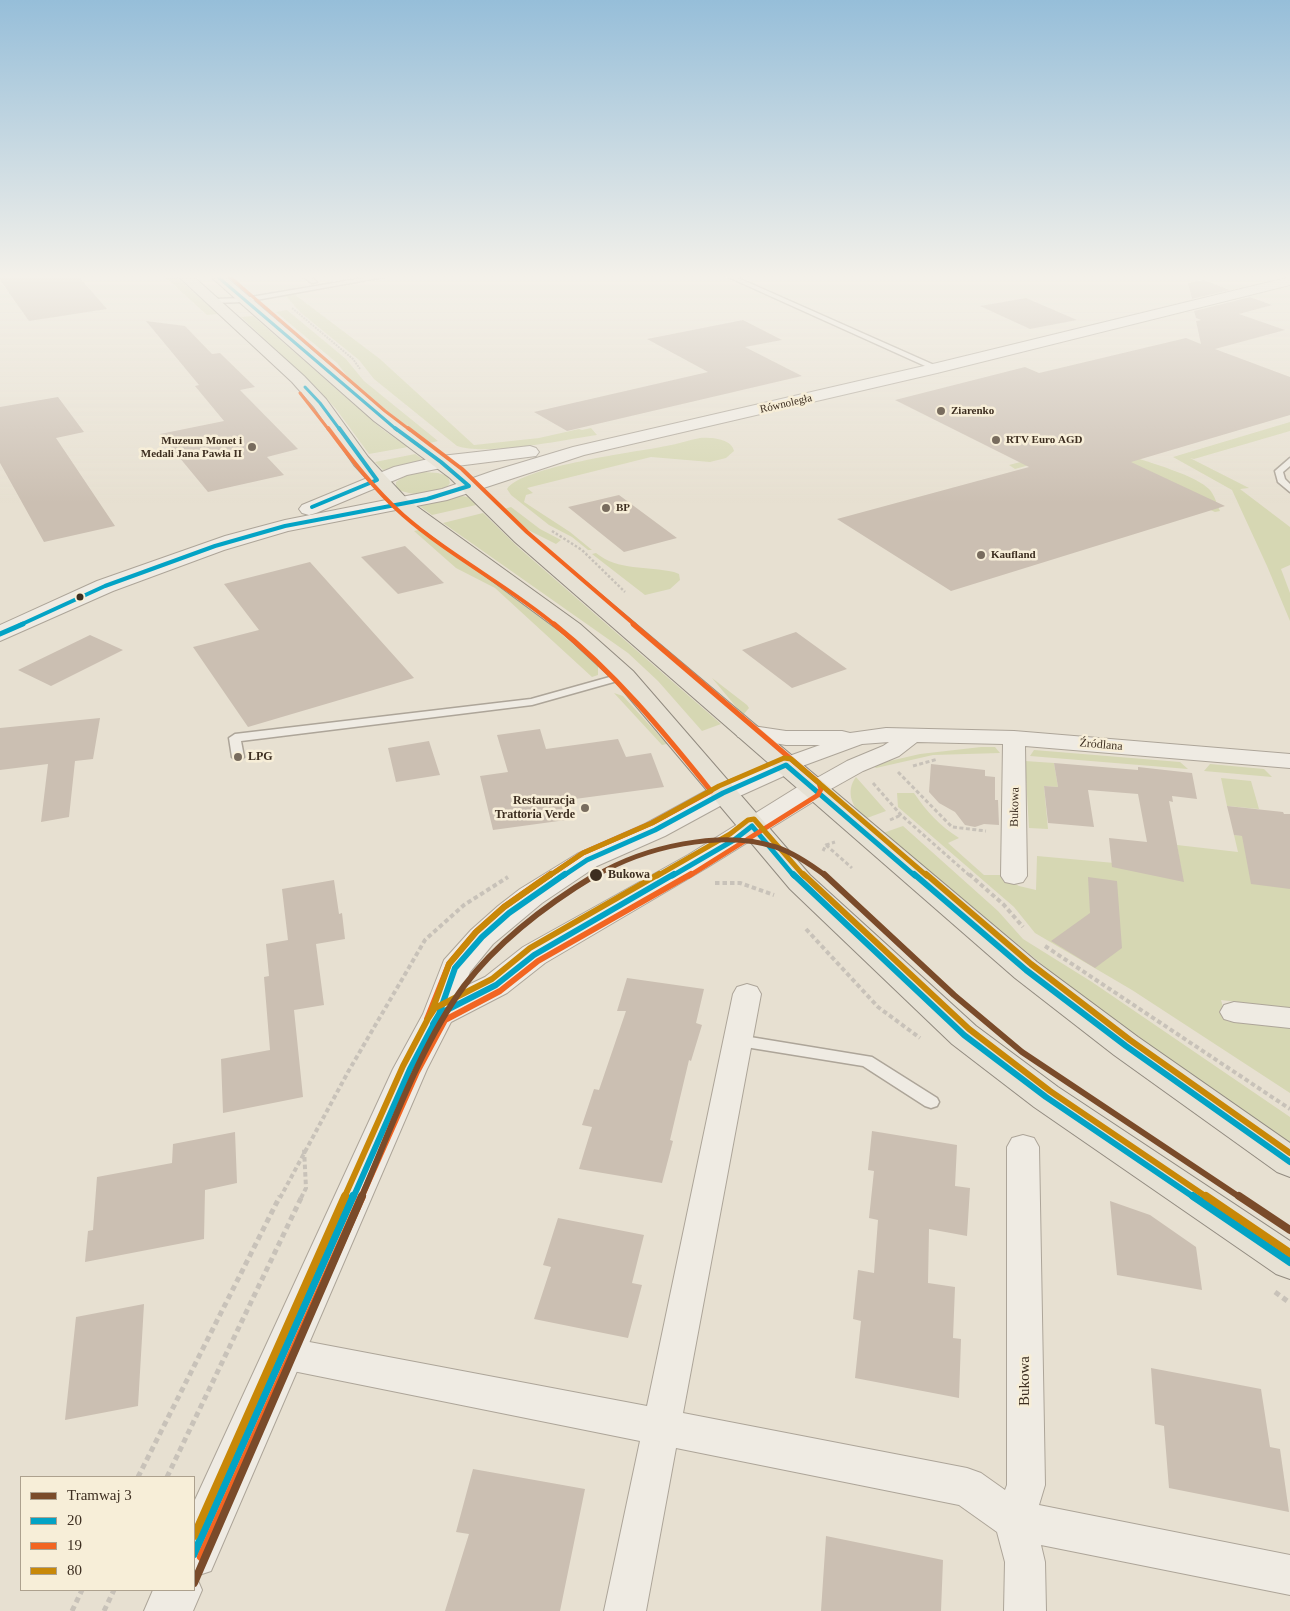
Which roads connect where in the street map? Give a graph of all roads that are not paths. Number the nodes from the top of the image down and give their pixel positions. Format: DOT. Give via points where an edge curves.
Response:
graph roads {
  1 [pos="269,352"];
  2 [pos="304,352"];
  3 [pos="902,352"];
  4 [pos="1002,352"];
  5 [pos="938,368"];
  6 [pos="631,439"];
  7 [pos="441,462"];
  8 [pos="1290,462"];
  9 [pos="377,480"];
  10 [pos="469,486"];
  11 [pos="1290,489"];
  12 [pos="401,504"];
  13 [pos="216,546"];
  14 [pos="0,634"];
  15 [pos="624,676"];
  16 [pos="746,732"];
  17 [pos="911,736"];
  18 [pos="858,738"];
  19 [pos="1014,738"];
  20 [pos="238,757"];
  21 [pos="1290,762"];
  22 [pos="786,765"];
  23 [pos="814,789"];
  24 [pos="723,793"];
  25 [pos="752,826"];
  26 [pos="1014,876"];
  27 [pos="747,994"];
  28 [pos="1234,1012"];
  29 [pos="439,1014"];
  30 [pos="1290,1018"];
  31 [pos="738,1041"];
  32 [pos="931,1102"];
  33 [pos="1023,1147"];
  34 [pos="1290,1162"];
  35 [pos="1290,1262"];
  36 [pos="283,1353"];
  37 [pos="662,1426"];
  38 [pos="1014,1520"];
  39 [pos="195,1552"];
  40 [pos="1290,1575"];
  41 [pos="178,1591"];
  42 [pos="168,1611"];
  43 [pos="625,1611"];
  44 [pos="1025,1611"];
  1 -- 9 [label="main road" via="320,403"];
  2 -- 7 [label="main road" via="380,417"];
  3 -- 5 [label="lane"];
  4 -- 5 [label="street, Równoległa"];
  5 -- 6 [label="street, Równoległa"];
  6 -- 7 [label="street, Równoległa"];
  6 -- 10 [label="street, Równoległa" via="544,460"];
  7 -- 9 [label="street, Równoległa"];
  7 -- 10 [label="main road"];
  8 -- 11 [label="lane" via="1279,471 1281,480"];
  9 -- 12 [label="main road"];
  9 -- 13 [label="street, Równoległa"];
  10 -- 12 [label="street, Równoległa"];
  10 -- 16 [label="main road" via="522,538"];
  12 -- 13 [label="street, Równoległa" via="285,526"];
  12 -- 15 [label="main road" via="572,629"];
  13 -- 14 [label="street" via="105,586"];
  15 -- 20 [label="lane" via="532,702 235,738"];
  15 -- 24 [label="main road"];
  16 -- 18 [label="street, Źródlana" via="786,738"];
  16 -- 22 [label="main road"];
  17 -- 18 [label="street, Źródlana"];
  17 -- 19 [label="street, Źródlana"];
  17 -- 23 [label="street" via="891,751"];
  18 -- 22 [label="street, Źródlana"];
  19 -- 21 [label="street, Źródlana"];
  19 -- 26 [label="street, Bukowa"];
  22 -- 23 [label="main road"];
  22 -- 24 [label="street"];
  23 -- 25 [label="street"];
  23 -- 34 [label="main road" via="1026,970 1126,1046"];
  24 -- 25 [label="main road"];
  24 -- 29 [label="street" via="655,830 587,860 530,896 482,937 454,968"];
  25 -- 29 [label="street" via="698,862 534,956 496,986"];
  25 -- 35 [label="main road" via="800,882 964,1036 1046,1097"];
  27 -- 31 [label="street"];
  28 -- 30 [label="street"];
  29 -- 36 [label="street" via="410,1069"];
  31 -- 32 [label="lane" via="867,1061"];
  31 -- 37 [label="street"];
  33 -- 38 [label="street, Bukowa" via="1026,1485"];
  36 -- 37 [label="street"];
  36 -- 39 [label="street"];
  37 -- 38 [label="street" via="967,1487"];
  37 -- 43 [label="street"];
  38 -- 40 [label="street"];
  38 -- 44 [label="street" via="1025,1562"];
  41 -- 42 [label="street"];
}
